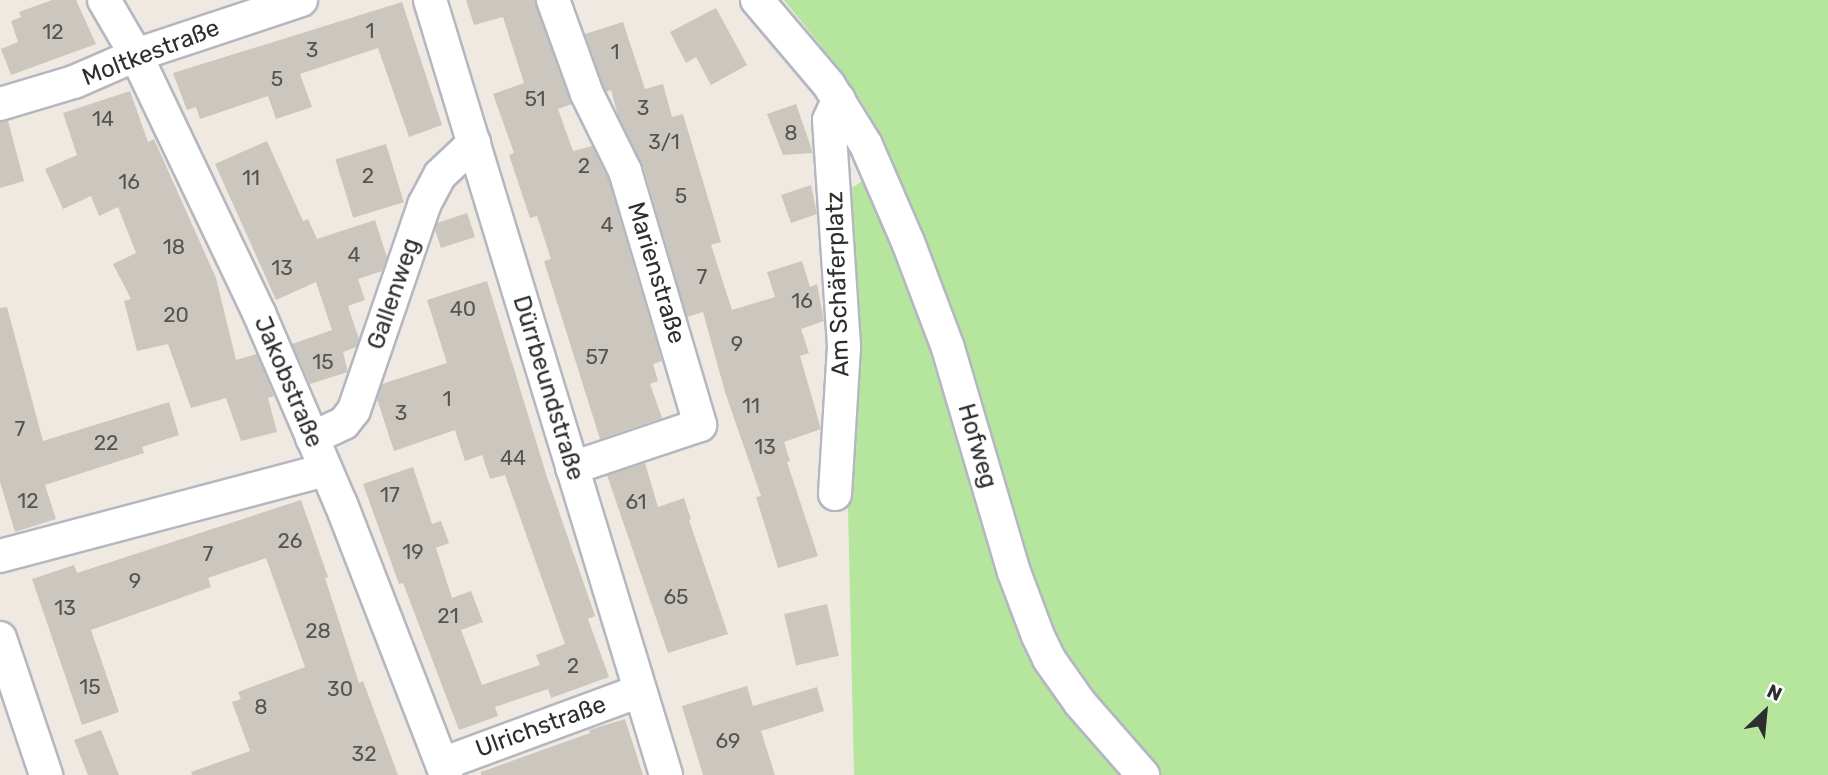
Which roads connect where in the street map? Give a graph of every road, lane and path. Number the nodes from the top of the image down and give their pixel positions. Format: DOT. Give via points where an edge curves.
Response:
graph roads {
  1 [pos="104,0"];
  2 [pos="301,0"];
  3 [pos="430,0"];
  4 [pos="553,0"];
  5 [pos="757,0"];
  6 [pos="136,54"];
  7 [pos="839,99"];
  8 [pos="0,104"];
  9 [pos="474,143"];
  10 [pos="312,438"];
  11 [pos="572,468"];
  12 [pos="325,470"];
  13 [pos="835,494"];
  14 [pos="0,556"];
  15 [pos="0,638"];
  16 [pos="639,691"];
  17 [pos="444,770"];
  18 [pos="46,775"];
  19 [pos="666,775"];
  20 [pos="1143,775"];
  1 -- 6 [label="street, Jakobstraße"];
  2 -- 6 [label="street, Moltkestraße"];
  3 -- 9 [label="street, Dürrbeundstraße"];
  4 -- 11 [label="street, Marienstraße" via="586,94 625,170 700,425"];
  5 -- 7 [label="street"];
  6 -- 8 [label="street, Moltkestraße" via="74,82"];
  6 -- 10 [label="street, Jakobstraße" via="259,313"];
  7 -- 13 [label="street, Am Schäferplatz" via="829,116 844,346"];
  7 -- 20 [label="street, Hofweg" via="877,170 935,311 1014,572 1038,636 1072,693"];
  9 -- 10 [label="street, Gallenweg" via="448,165 433,186 354,410 344,423"];
  9 -- 11 [label="street, Dürrbeundstraße"];
  10 -- 12 [label="street, Jakobstraße"];
  11 -- 16 [label="street, Dürrbeundstraße"];
  12 -- 14 [label="street"];
  12 -- 17 [label="street, Jakobstraße"];
  15 -- 18 [label="street"];
  16 -- 17 [label="street, Ulrichstraße"];
  16 -- 19 [label="street, Dürrbeundstraße"];
}
